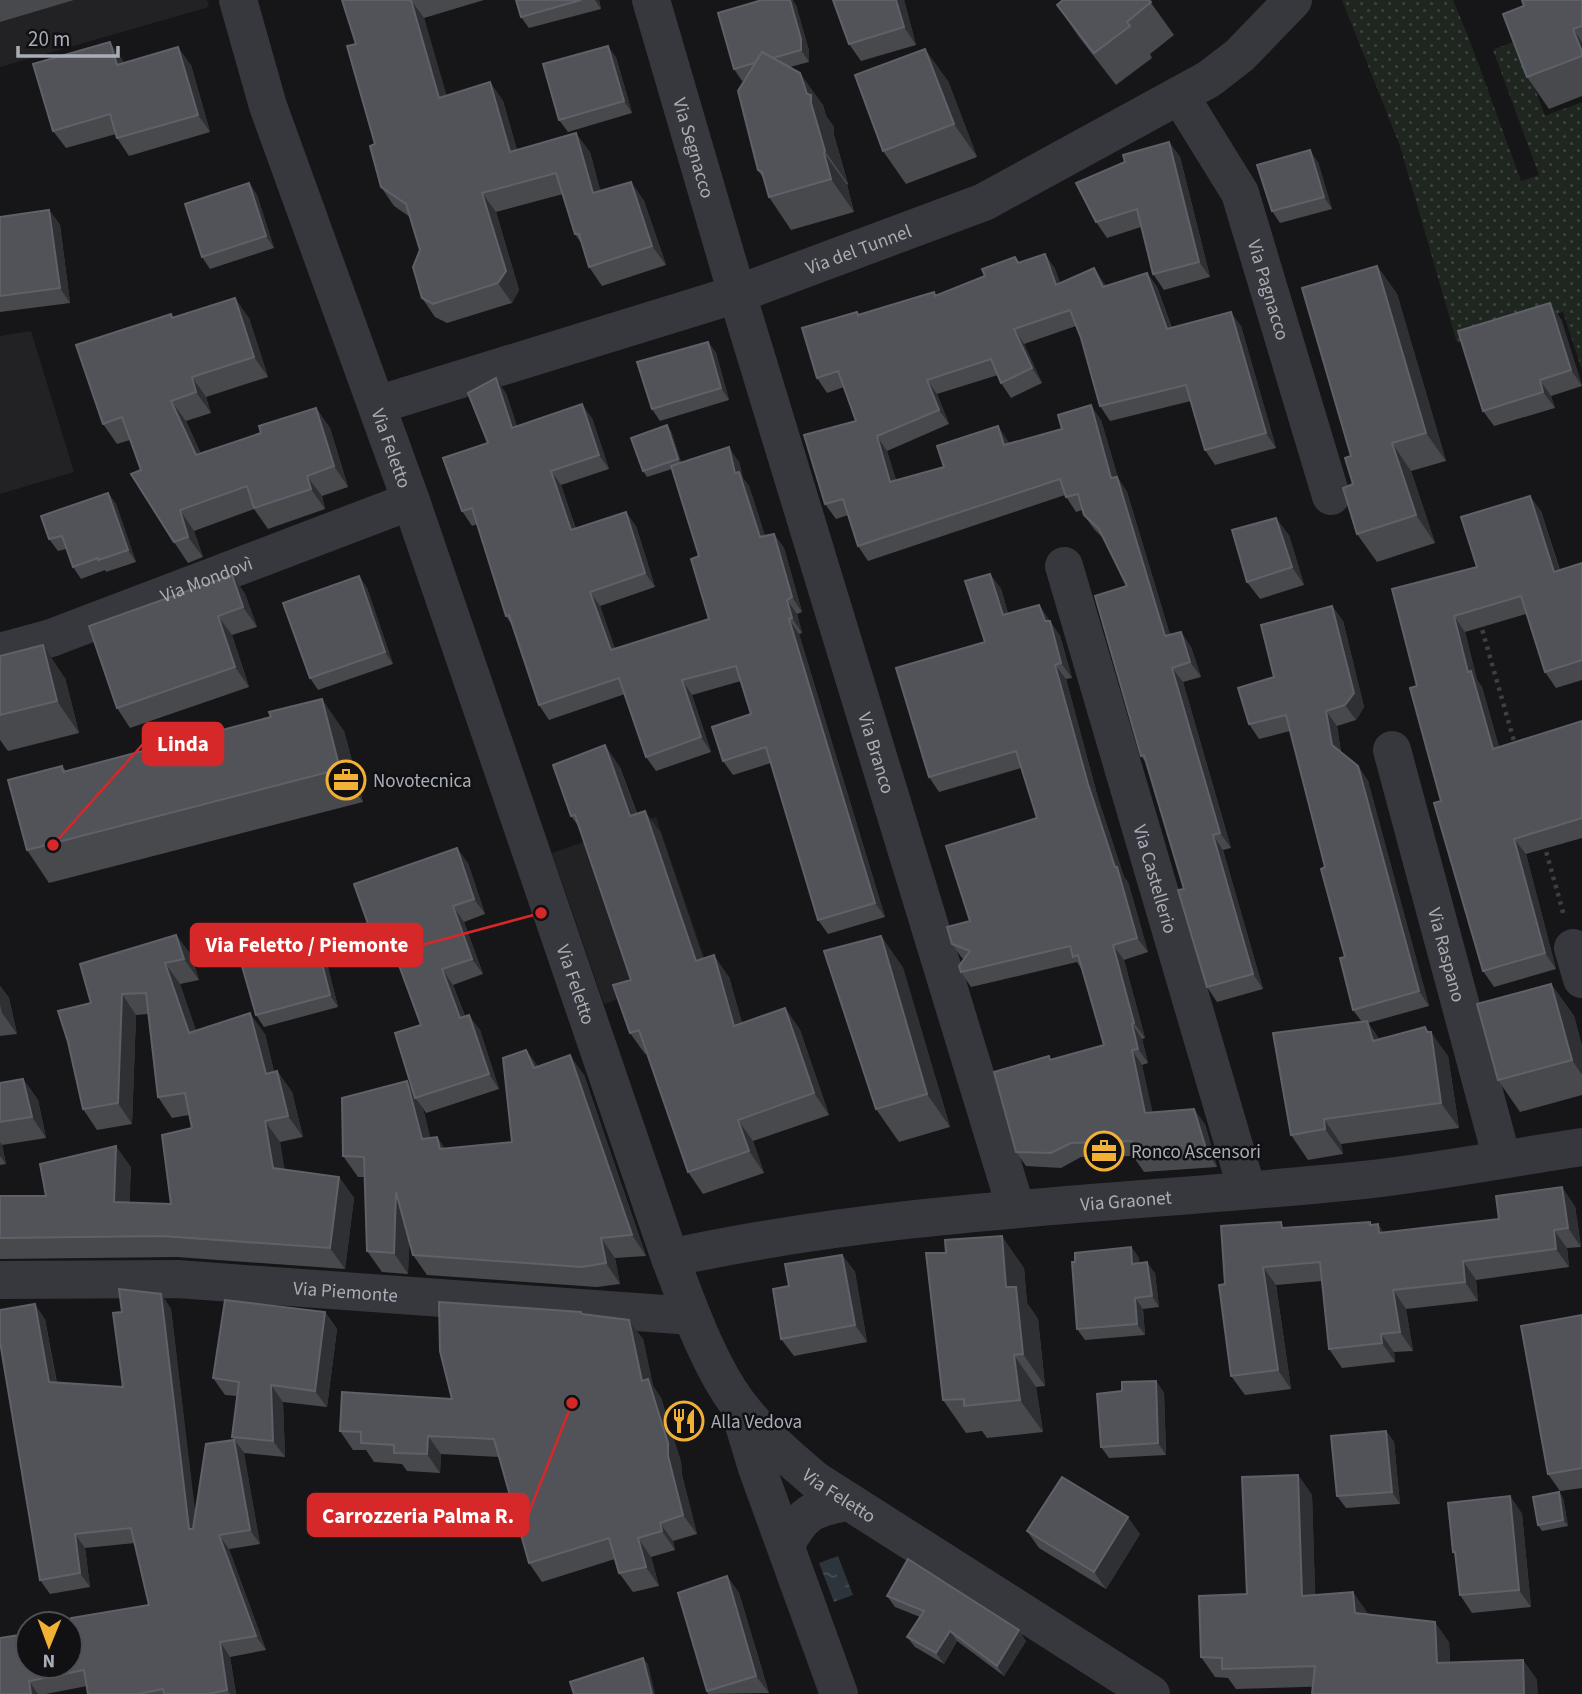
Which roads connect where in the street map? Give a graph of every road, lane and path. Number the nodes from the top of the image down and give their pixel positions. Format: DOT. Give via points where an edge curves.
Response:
graph roads {
  1 [pos="238,0"];
  2 [pos="651,0"];
  3 [pos="1280,4"];
  4 [pos="1180,96"];
  5 [pos="737,294"];
  6 [pos="377,405"];
  7 [pos="1331,496"];
  8 [pos="411,500"];
  9 [pos="1064,566"];
  10 [pos="1478,614"];
  11 [pos="0,652"];
  12 [pos="1392,750"];
  13 [pos="1520,761"];
  14 [pos="1543,841"];
  15 [pos="1578,964"];
  16 [pos="1582,1147"];
  17 [pos="1502,1159"];
  18 [pos="1247,1189"];
  19 [pos="1016,1209"];
  20 [pos="670,1258"];
  21 [pos="0,1280"];
  22 [pos="692,1316"];
  23 [pos="738,1404"];
  24 [pos="847,1502"];
  25 [pos="786,1545"];
  26 [pos="839,1694"];
  27 [pos="1151,1694"];
  1 -- 6 [label="street, Via Feletto" via="268,106"];
  2 -- 5 [label="street, Via Segnacco"];
  3 -- 4 [label="street, Via del Tunnel" via="1240,55"];
  4 -- 5 [label="street, Via del Tunnel" via="984,202"];
  4 -- 7 [label="street, Via Pagnacco" via="1240,193"];
  5 -- 6 [label="street, Via del Tunnel"];
  5 -- 19 [label="street, Via Branco"];
  6 -- 8 [label="street, Via Feletto"];
  8 -- 11 [label="street, Via Mondovì" via="51,638"];
  8 -- 20 [label="street, Via Feletto"];
  9 -- 18 [label="street, Via Castellerio"];
  10 -- 13 [label="path"];
  12 -- 17 [label="street, Via Raspano"];
  14 -- 15 [label="path"];
  16 -- 17 [label="street, Via Graonet"];
  17 -- 18 [label="street, Via Graonet" via="1365,1180"];
  18 -- 19 [label="street, Via Graonet"];
  19 -- 20 [label="street, Via Graonet" via="812,1233"];
  20 -- 22 [label="street, Via Feletto"];
  21 -- 22 [label="street, Via Piemonte" via="177,1279"];
  22 -- 23 [label="street, Via Feletto"];
  23 -- 24 [label="street, Via Feletto" via="793,1462"];
  23 -- 25 [label="street"];
  24 -- 25 [label="street" via="809,1513 796,1525"];
  24 -- 27 [label="street, Via Feletto"];
  25 -- 26 [label="street"];
}
